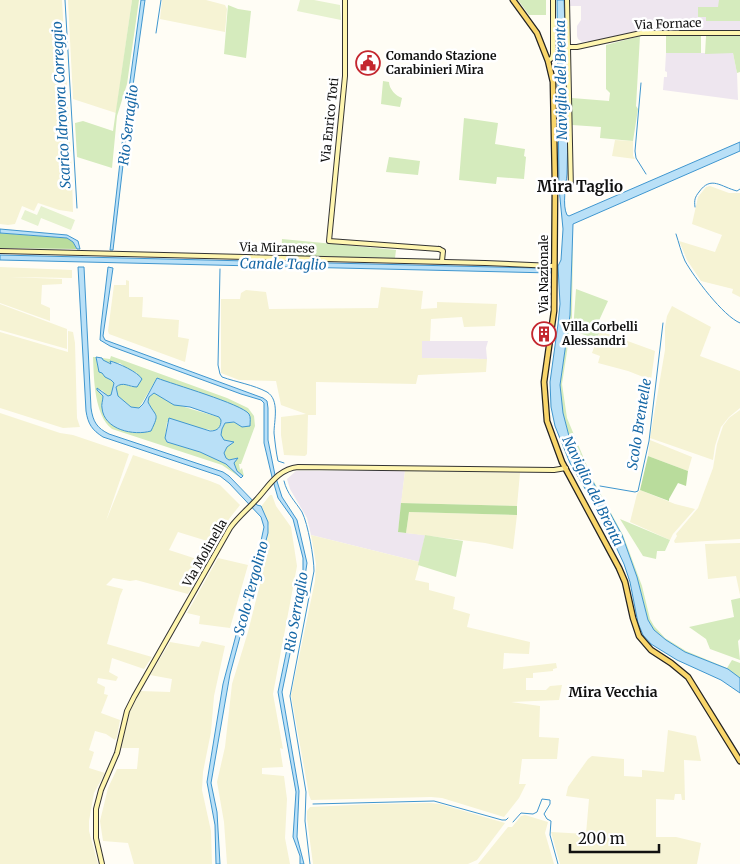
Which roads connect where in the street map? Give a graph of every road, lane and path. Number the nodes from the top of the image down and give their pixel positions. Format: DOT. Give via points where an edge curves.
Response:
graph roads {
  1 [pos="345,0"];
  2 [pos="513,0"];
  3 [pos="553,0"];
  4 [pos="567,0"];
  5 [pos="740,33"];
  6 [pos="568,47"];
  7 [pos="548,61"];
  8 [pos="557,190"];
  9 [pos="0,251"];
  10 [pos="441,261"];
  11 [pos="554,267"];
  12 [pos="566,468"];
  13 [pos="740,760"];
  14 [pos="102,864"];
  1 -- 10 [label="street, Via Enrico Toti" via="345,76 328,241 439,249"];
  2 -- 7 [label="main road, Via Nazionale" via="537,33"];
  3 -- 7 [label="street" via="553,54"];
  4 -- 6 [label="street"];
  5 -- 6 [label="street, Via Fornace" via="640,33"];
  6 -- 8 [label="street" via="571,191"];
  7 -- 8 [label="main road, Via Nazionale" via="553,82"];
  8 -- 11 [label="main road, Via Nazionale"];
  9 -- 10 [label="street, Via Miranese"];
  10 -- 11 [label="street, Via Miranese"];
  11 -- 12 [label="main road, Via Nazionale" via="554,317 544,388 548,421"];
  12 -- 13 [label="main road, Via Nazionale" via="615,558 639,636 651,650 688,677"];
  12 -- 14 [label="street, Via Molinella" via="298,467 289,468 269,483 230,528 130,704 117,753 96,809 95,831"];
}
